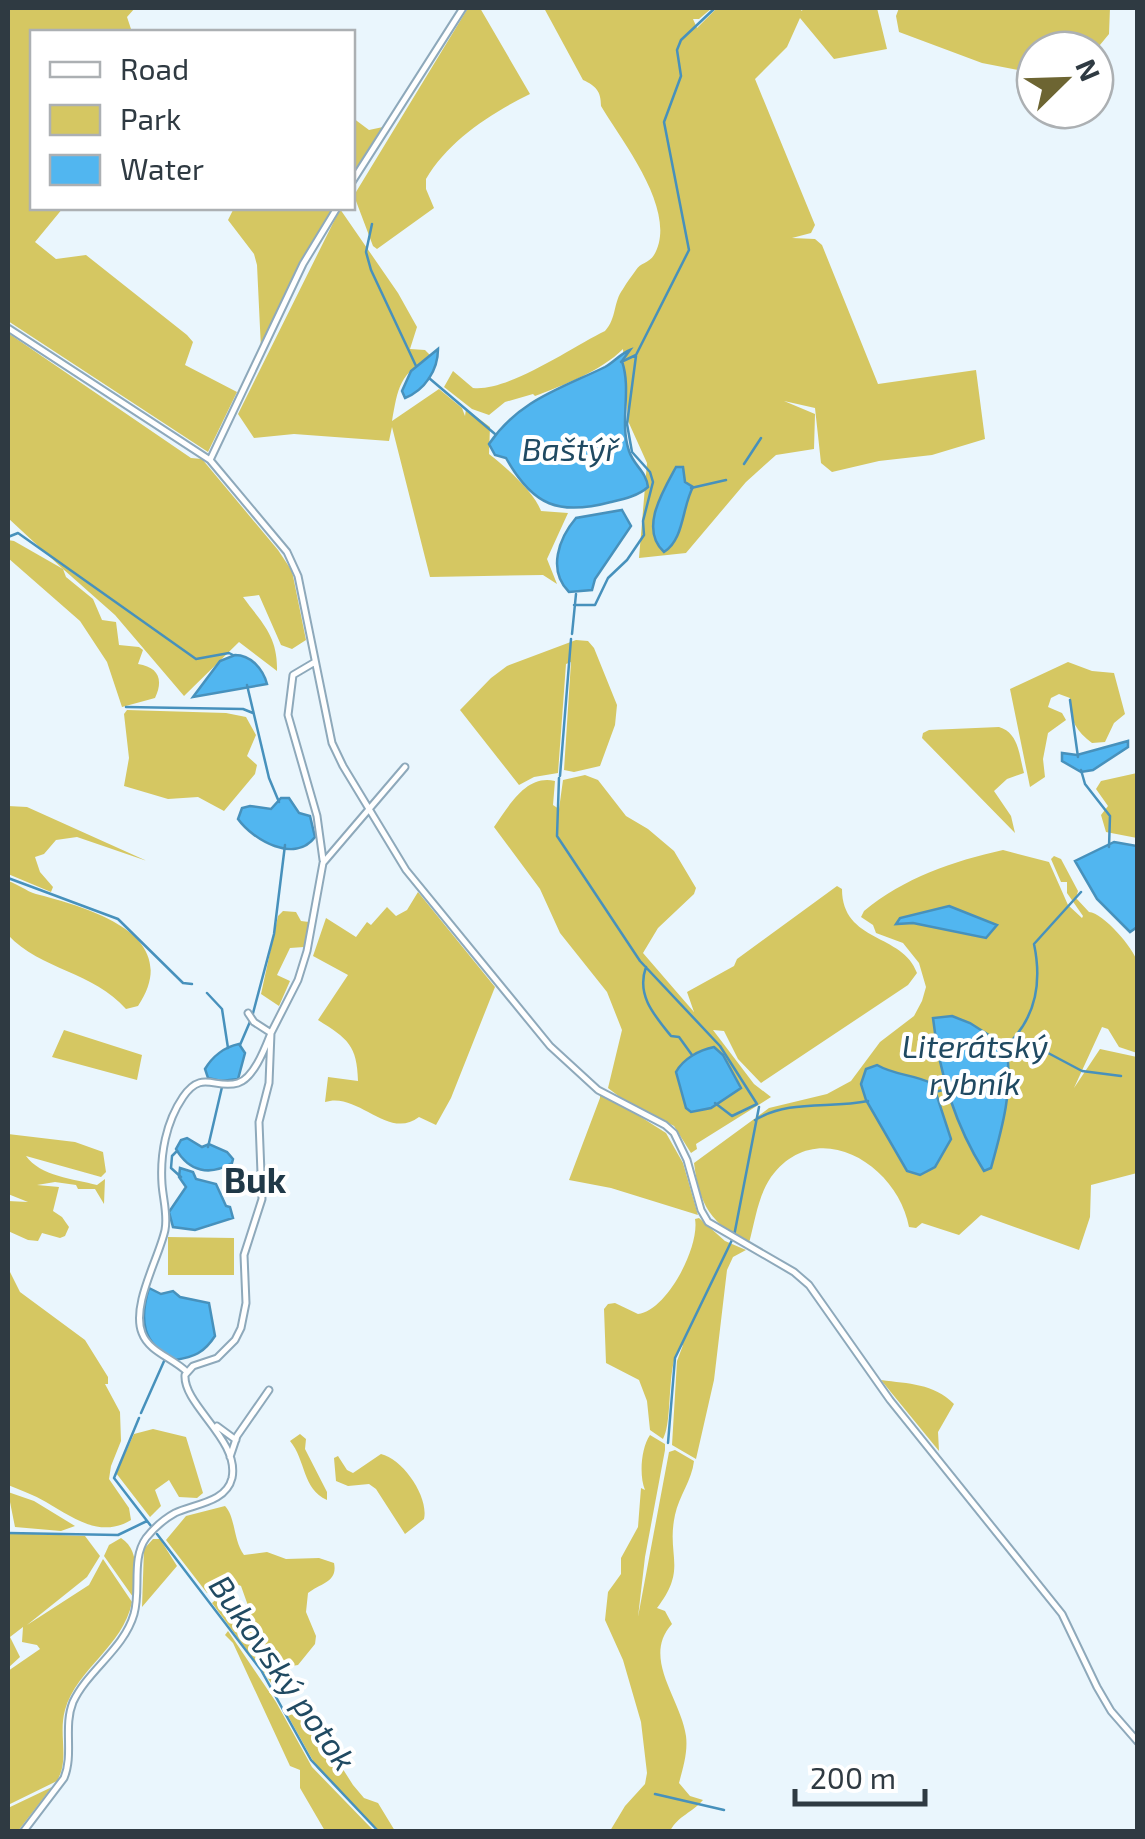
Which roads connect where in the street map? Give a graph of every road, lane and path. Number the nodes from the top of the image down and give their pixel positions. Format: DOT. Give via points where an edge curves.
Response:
graph roads {
  1 [pos="463,8"];
  2 [pos="355,177"];
  3 [pos="336,210"];
  4 [pos="8,328"];
  5 [pos="210,460"];
  6 [pos="316,662"];
  7 [pos="405,767"];
  8 [pos="371,810"];
  9 [pos="322,863"];
  10 [pos="250,1017"];
  11 [pos="272,1033"];
  12 [pos="187,1372"];
  13 [pos="268,1390"];
  14 [pos="214,1424"];
  15 [pos="236,1440"];
  16 [pos="229,1460"];
  17 [pos="1138,1742"];
  18 [pos="24,1832"];
  1 -- 2 [label="street"];
  3 -- 5 [label="street" via="303,264"];
  4 -- 5 [label="street"];
  5 -- 6 [label="street" via="294,565"];
  6 -- 8 [label="street" via="332,743"];
  6 -- 9 [label="street" via="294,675 288,715 317,816"];
  7 -- 8 [label="street"];
  8 -- 9 [label="street"];
  8 -- 17 [label="street" via="406,870 550,1046 598,1090 674,1134 708,1222 809,1285 890,1400 1062,1614 1096,1687"];
  9 -- 11 [label="street" via="307,951"];
  10 -- 11 [label="street"];
  11 -- 12 [label="street" via="260,1122 262,1200 244,1254 244,1314 235,1340"];
  11 -- 12 [label="street" via="242,1082 192,1086 166,1131 165,1228 139,1322 152,1347"];
  12 -- 14 [label="street" via="186,1388"];
  13 -- 15 [label="street"];
  14 -- 15 [label="street"];
  14 -- 16 [label="street"];
  15 -- 16 [label="street"];
  16 -- 18 [label="street" via="232,1475 224,1491 171,1515 144,1541 133,1619 74,1701 64,1778"];
}
